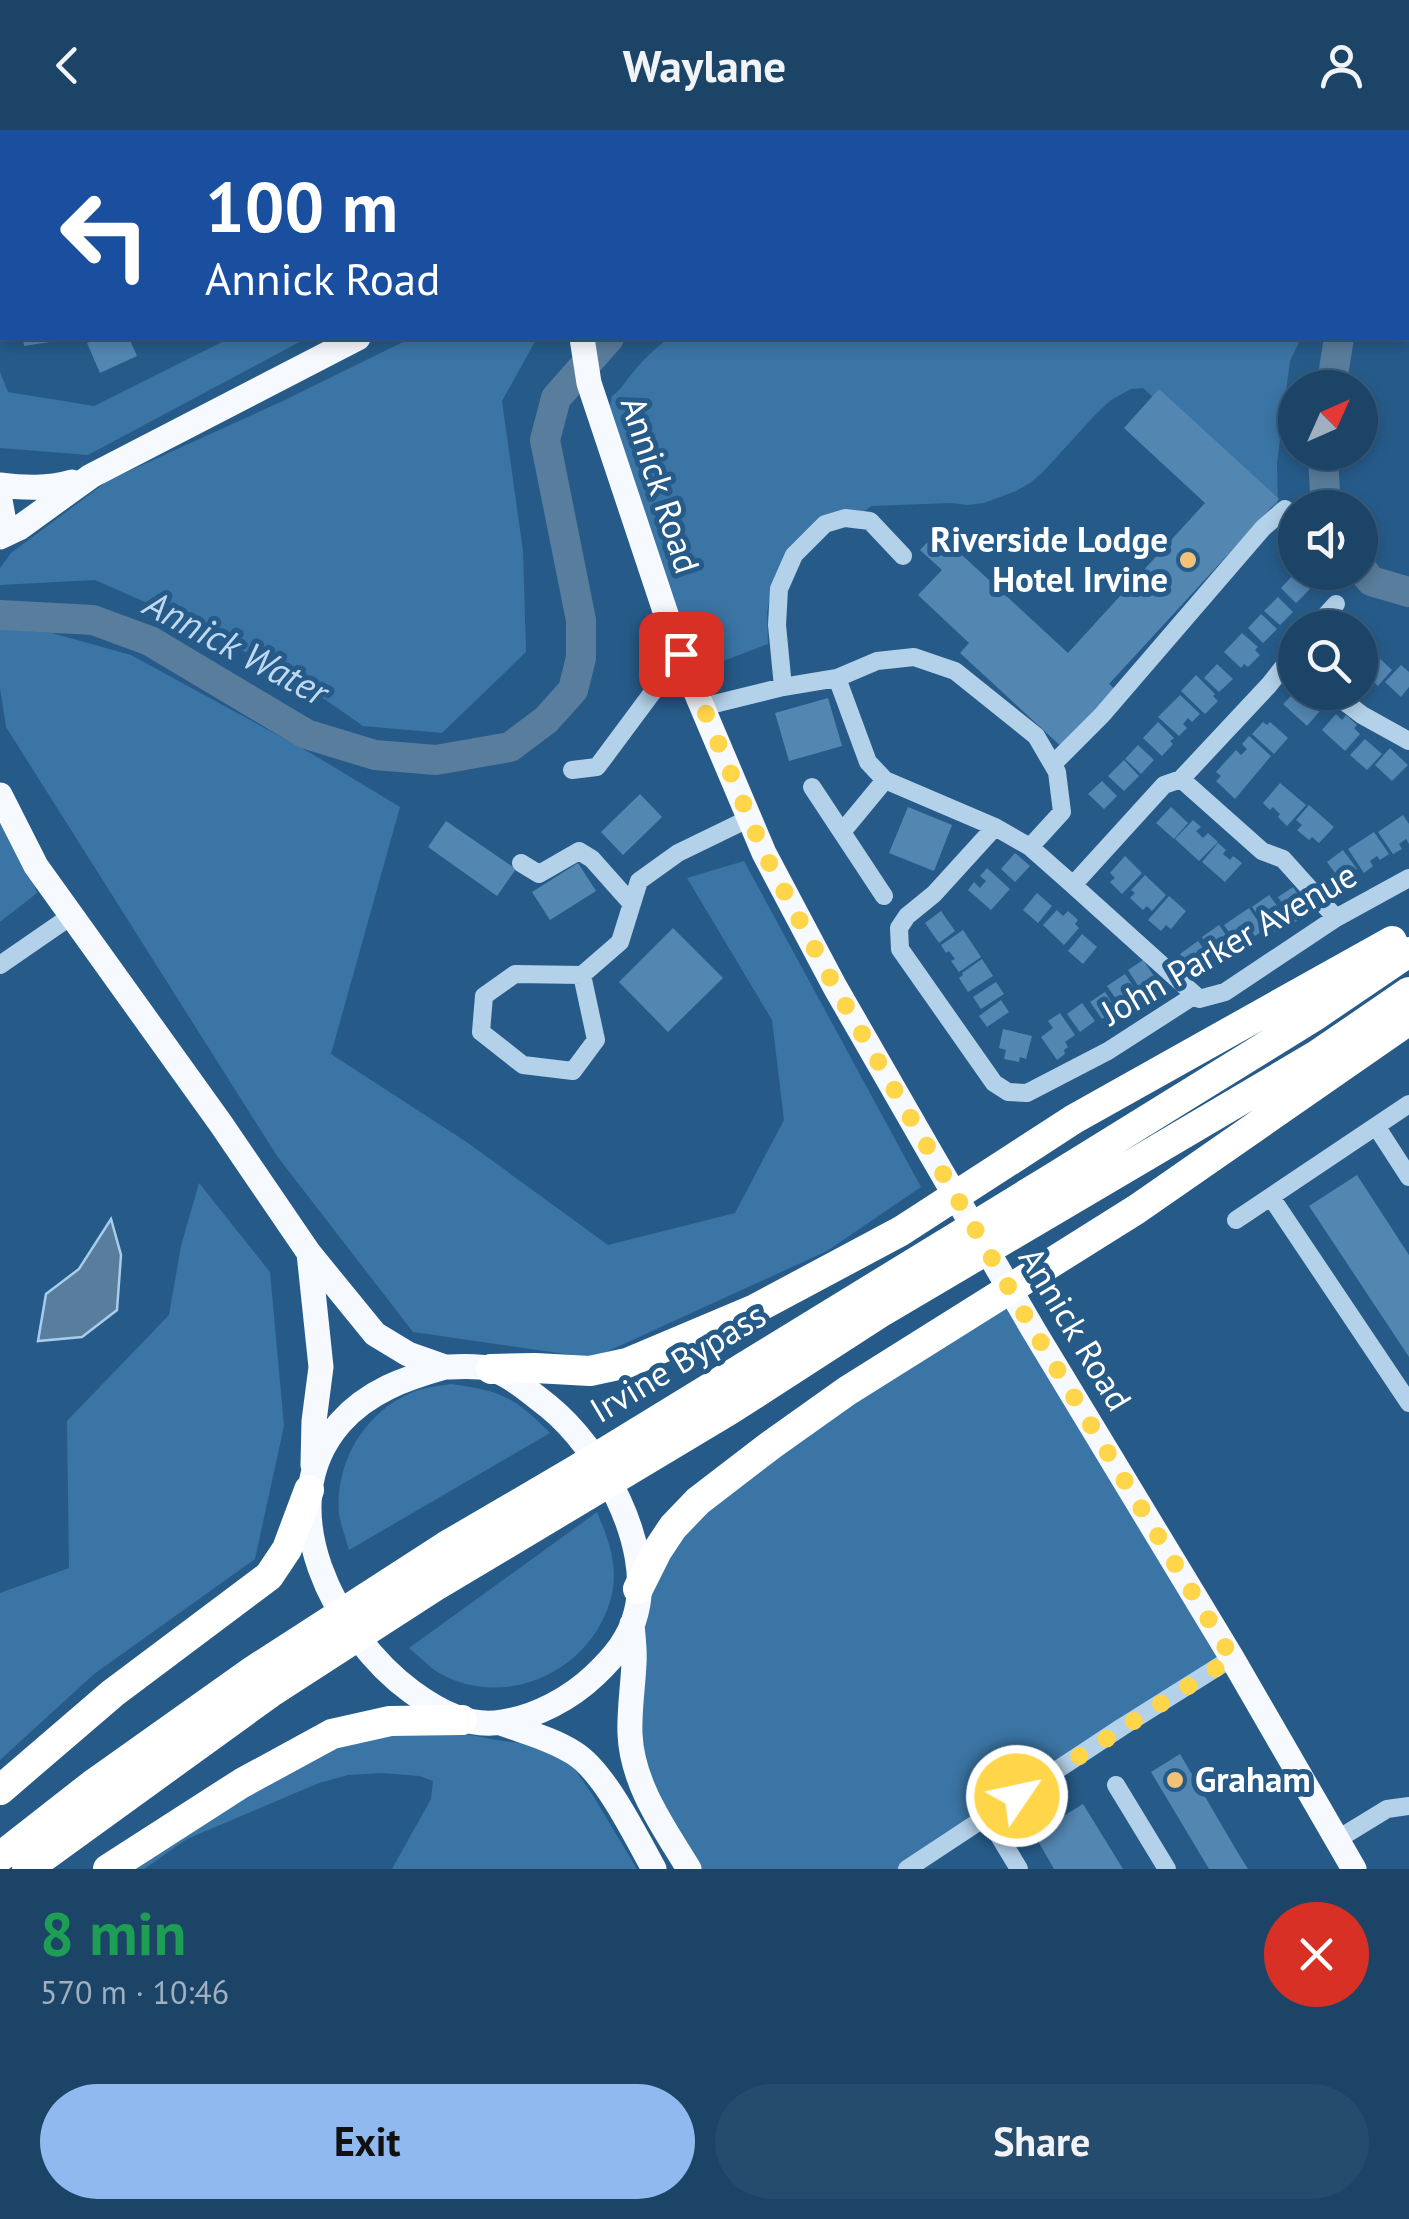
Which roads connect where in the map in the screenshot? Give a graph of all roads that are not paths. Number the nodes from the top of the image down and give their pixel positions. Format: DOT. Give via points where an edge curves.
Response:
graph roads {
  1 [pos="354,340"];
  2 [pos="582,340"];
  3 [pos="91,476"];
  4 [pos="0,485"];
  5 [pos="0,500"];
  6 [pos="1278,515"];
  7 [pos="0,537"];
  8 [pos="903,556"];
  9 [pos="1336,604"];
  10 [pos="1330,610"];
  11 [pos="681,654"];
  12 [pos="1278,675"];
  13 [pos="837,678"];
  14 [pos="783,686"];
  15 [pos="702,707"];
  16 [pos="1357,710"];
  17 [pos="1409,741"];
  18 [pos="1052,764"];
  19 [pos="572,770"];
  20 [pos="1181,778"];
  21 [pos="884,780"];
  22 [pos="812,786"];
  23 [pos="0,795"];
  24 [pos="748,819"];
  25 [pos="995,828"];
  26 [pos="842,832"];
  27 [pos="1030,847"];
  28 [pos="521,864"];
  29 [pos="1409,878"];
  30 [pos="1074,886"];
  31 [pos="884,896"];
  32 [pos="632,904"];
  33 [pos="72,916"];
  34 [pos="1336,918"];
  35 [pos="1409,931"];
  36 [pos="1409,952"];
  37 [pos="0,965"];
  38 [pos="582,974"];
  39 [pos="1409,992"];
  40 [pos="1195,995"];
  41 [pos="1409,1020"];
  42 [pos="1409,1104"];
  43 [pos="1376,1126"];
  44 [pos="1409,1177"];
  45 [pos="1272,1197"];
  46 [pos="1236,1220"];
  47 [pos="309,1253"];
  48 [pos="445,1367"];
  49 [pos="491,1369"];
  50 [pos="1409,1404"];
  51 [pos="310,1482"];
  52 [pos="638,1590"];
  53 [pos="632,1624"];
  54 [pos="1232,1658"];
  55 [pos="462,1720"];
  56 [pos="501,1723"];
  57 [pos="1116,1785"];
  58 [pos="0,1790"];
  59 [pos="1409,1806"];
  60 [pos="987,1816"];
  61 [pos="1338,1839"];
  62 [pos="0,1857"];
  63 [pos="28,1869"];
  64 [pos="108,1869"];
  65 [pos="654,1869"];
  66 [pos="689,1869"];
  67 [pos="907,1869"];
  68 [pos="1019,1869"];
  69 [pos="1166,1869"];
  70 [pos="1354,1869"];
  1 -- 3 [label="main road"];
  2 -- 11 [label="main road, Annick Road" via="589,384"];
  3 -- 4 [label="main road" via="52,488"];
  3 -- 7 [label="main road"];
  5 -- 7 [label="main road"];
  6 -- 18 [label="street"];
  8 -- 14 [label="street" via="870,521 845,518 825,524 794,555 780,589"];
  9 -- 10 [label="street"];
  11 -- 15 [label="main road, Annick Road"];
  11 -- 19 [label="street" via="597,766"];
  12 -- 20 [label="street"];
  13 -- 14 [label="street"];
  13 -- 18 [label="street" via="877,661 914,656 955,671 1036,736"];
  13 -- 21 [label="street" via="868,762"];
  14 -- 15 [label="street"];
  15 -- 24 [label="main road, Annick Road"];
  16 -- 17 [label="street"];
  18 -- 27 [label="street" via="1062,812"];
  20 -- 30 [label="street" via="1164,785"];
  20 -- 34 [label="street" via="1262,850 1283,859"];
  21 -- 25 [label="street"];
  21 -- 26 [label="street"];
  22 -- 26 [label="street"];
  23 -- 33 [label="main road" via="36,866"];
  24 -- 32 [label="street" via="639,880"];
  24 -- 54 [label="main road, Annick Road" via="931,1154"];
  25 -- 27 [label="street"];
  25 -- 40 [label="street, John Parker Avenue" via="899,928 900,949 994,1083 1028,1094"];
  26 -- 31 [label="street"];
  27 -- 30 [label="street"];
  28 -- 32 [label="street" via="539,874 579,852"];
  29 -- 34 [label="street, John Parker Avenue"];
  30 -- 40 [label="street"];
  32 -- 38 [label="street" via="620,942"];
  33 -- 37 [label="street"];
  33 -- 47 [label="main road"];
  34 -- 40 [label="street, John Parker Avenue" via="1226,992"];
  35 -- 49 [label="highway" via="1074,1120 901,1231 755,1308 626,1363 590,1371"];
  36 -- 62 [label="highway, Irvine Bypass" via="1052,1179 446,1546 254,1670"];
  38 -- 38 [label="street" via="596,1040 574,1071 523,1065 481,1032 484,996 515,974 540,965"];
  39 -- 63 [label="highway, Irvine Bypass" via="1318,1054 434,1587 270,1693"];
  41 -- 52 [label="highway" via="1137,1208 771,1446 673,1526"];
  42 -- 43 [label="street"];
  43 -- 44 [label="street"];
  43 -- 45 [label="street"];
  45 -- 46 [label="street"];
  45 -- 50 [label="street"];
  47 -- 48 [label="main road" via="375,1334"];
  47 -- 51 [label="main road" via="321,1367"];
  48 -- 49 [label="main road"];
  48 -- 51 [label="main road" via="369,1397 324,1446"];
  49 -- 52 [label="main road" via="553,1410 607,1475 633,1540"];
  51 -- 55 [label="main road" via="315,1549 344,1619 402,1684"];
  51 -- 58 [label="highway" via="287,1549 269,1576 113,1693"];
  52 -- 53 [label="main road"];
  53 -- 56 [label="main road" via="622,1648 580,1690"];
  53 -- 66 [label="main road" via="630,1736 636,1769"];
  54 -- 60 [label="street"];
  54 -- 61 [label="main road, Annick Road"];
  55 -- 56 [label="main road"];
  55 -- 64 [label="highway" via="390,1722 332,1734"];
  56 -- 65 [label="main road" via="590,1766"];
  57 -- 69 [label="street"];
  59 -- 61 [label="street" via="1386,1809"];
  60 -- 67 [label="street"];
  60 -- 68 [label="street"];
  61 -- 70 [label="main road, Annick Road"];
}
